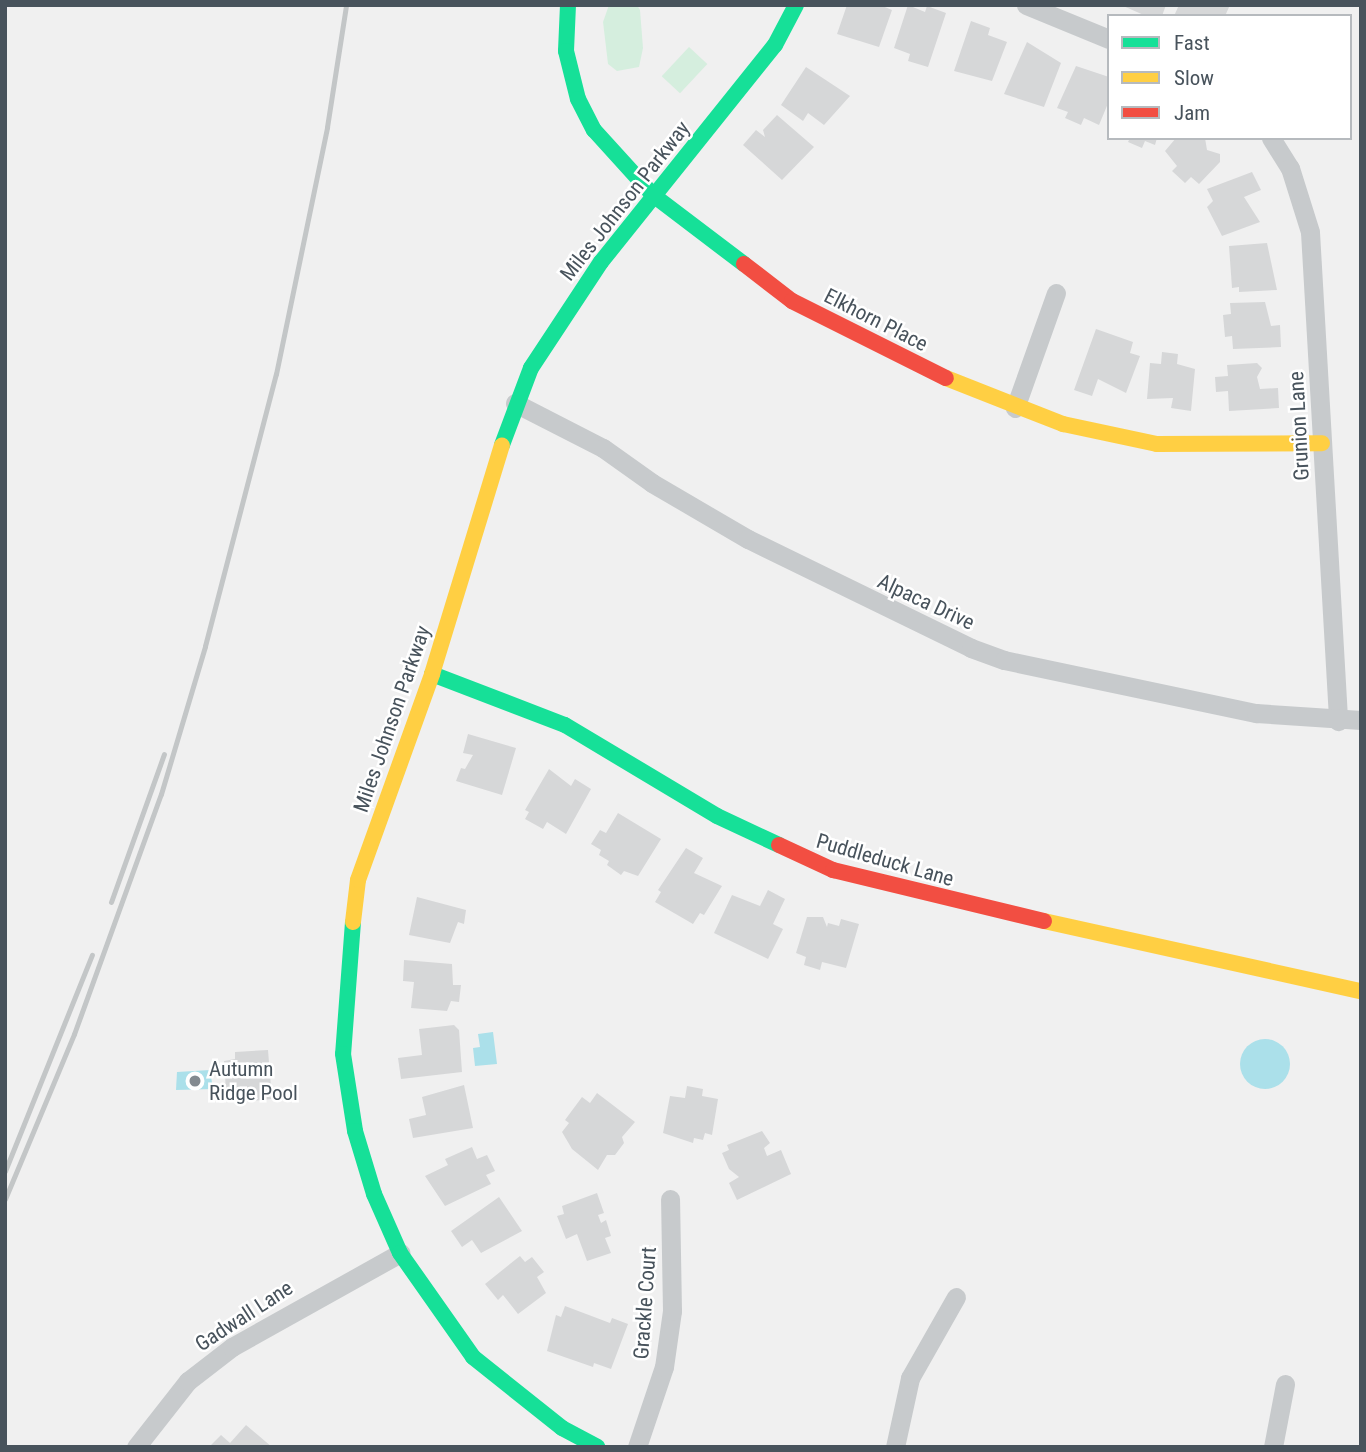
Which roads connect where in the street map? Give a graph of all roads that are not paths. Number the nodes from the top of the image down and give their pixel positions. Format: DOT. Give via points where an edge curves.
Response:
graph roads {
  1 [pos="568,5"];
  2 [pos="796,5"];
  3 [pos="1026,5"];
  4 [pos="1107,38"];
  5 [pos="1272,140"];
  6 [pos="653,195"];
  7 [pos="1056,293"];
  8 [pos="515,403"];
  9 [pos="1015,408"];
  10 [pos="1322,443"];
  11 [pos="432,674"];
  12 [pos="1361,720"];
  13 [pos="1338,721"];
  14 [pos="1361,991"];
  15 [pos="670,1199"];
  16 [pos="400,1252"];
  17 [pos="956,1297"];
  18 [pos="1285,1384"];
  19 [pos="136,1447"];
  20 [pos="597,1447"];
  21 [pos="637,1447"];
  22 [pos="895,1447"];
  23 [pos="1273,1447"];
  1 -- 6 [label="street, Elkhorn Place" via="566,51 585,114 614,156"];
  2 -- 6 [label="street, Miles Johnson Parkway" via="753,74"];
  3 -- 4 [label="street"];
  5 -- 10 [label="street, Grunion Lane" via="1290,168 1310,232"];
  6 -- 8 [label="street, Miles Johnson Parkway" via="552,331"];
  6 -- 9 [label="street, Elkhorn Place" via="792,301 967,389"];
  7 -- 9 [label="street"];
  8 -- 11 [label="street, Miles Johnson Parkway"];
  8 -- 13 [label="street, Alpaca Drive" via="603,448 698,512 748,539 971,648 1004,660 1256,713"];
  9 -- 10 [label="street, Elkhorn Place" via="1063,424 1157,444"];
  10 -- 13 [label="street, Grunion Lane"];
  11 -- 14 [label="street, Puddleduck Lane" via="565,725 716,816 833,870"];
  11 -- 16 [label="street, Miles Johnson Parkway" via="358,880 344,998 343,1054 355,1131 374,1194"];
  12 -- 13 [label="street, Alpaca Drive"];
  15 -- 21 [label="street, Grackle Court" via="669,1334 664,1367"];
  16 -- 19 [label="street, Gadwall Lane" via="232,1347 188,1381"];
  16 -- 20 [label="street, Miles Johnson Parkway" via="473,1357 562,1428"];
  17 -- 22 [label="street" via="910,1378"];
  18 -- 23 [label="street"];
}
